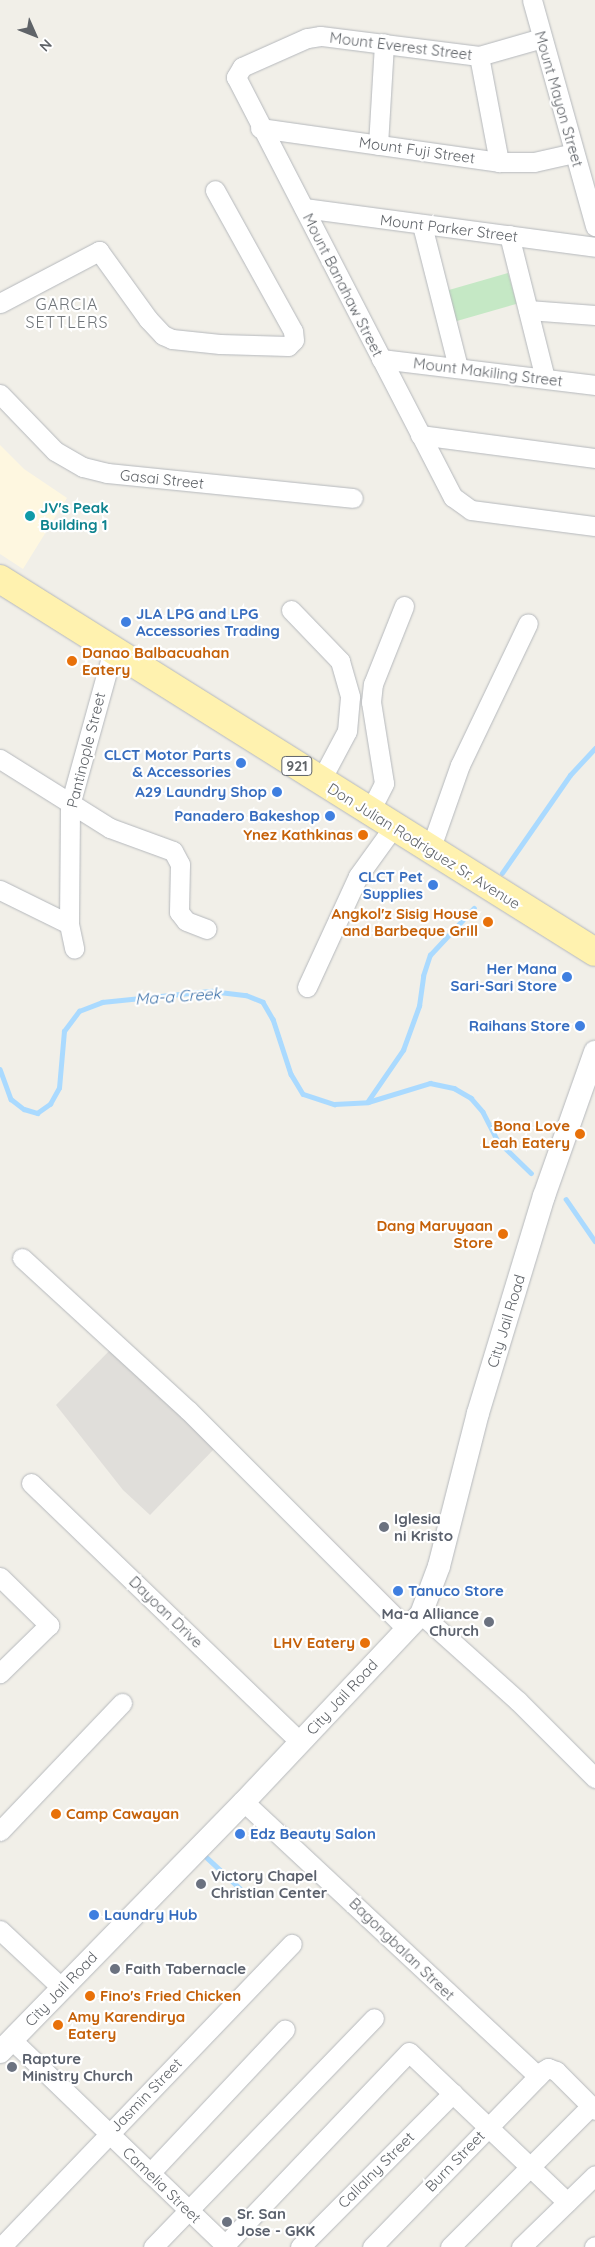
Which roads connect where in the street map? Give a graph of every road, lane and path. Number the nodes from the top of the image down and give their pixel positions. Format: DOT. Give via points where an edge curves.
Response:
graph roads {
  1 [pos="532,0"];
  2 [pos="542,38"];
  3 [pos="384,43"];
  4 [pos="479,56"];
  5 [pos="237,72"];
  6 [pos="260,128"];
  7 [pos="378,145"];
  8 [pos="574,153"];
  9 [pos="499,162"];
  10 [pos="215,190"];
  11 [pos="304,208"];
  12 [pos="422,224"];
  13 [pos="595,226"];
  14 [pos="509,235"];
  15 [pos="595,248"];
  16 [pos="0,303"];
  17 [pos="528,310"];
  18 [pos="595,315"];
  19 [pos="381,359"];
  20 [pos="458,367"];
  21 [pos="545,378"];
  22 [pos="595,385"];
  23 [pos="0,394"];
  24 [pos="420,435"];
  25 [pos="595,458"];
  26 [pos="353,498"];
  27 [pos="595,526"];
  28 [pos="0,579"];
  29 [pos="404,606"];
  30 [pos="291,610"];
  31 [pos="528,623"];
  32 [pos="112,650"];
  33 [pos="0,760"];
  34 [pos="321,780"];
  35 [pos="70,805"];
  36 [pos="370,811"];
  37 [pos="394,826"];
  38 [pos="430,850"];
  39 [pos="0,890"];
  40 [pos="69,924"];
  41 [pos="207,929"];
  42 [pos="74,948"];
  43 [pos="595,952"];
  44 [pos="307,987"];
  45 [pos="595,1052"];
  46 [pos="22,1258"];
  47 [pos="31,1483"];
  48 [pos="0,1577"];
  49 [pos="414,1621"];
  50 [pos="0,1673"];
  51 [pos="122,1703"];
  52 [pos="300,1742"];
  53 [pos="595,1778"];
  54 [pos="244,1802"];
  55 [pos="0,1831"];
  56 [pos="0,1930"];
  57 [pos="292,1944"];
  58 [pos="62,1988"];
  59 [pos="374,2018"];
  60 [pos="285,2030"];
  61 [pos="6,2046"];
  62 [pos="538,2076"];
  63 [pos="453,2093"];
  64 [pos="593,2108"];
  65 [pos="488,2127"];
  66 [pos="109,2134"];
  67 [pos="530,2167"];
  68 [pos="150,2173"];
  69 [pos="595,2175"];
  70 [pos="567,2202"];
  71 [pos="187,2209"];
  72 [pos="225,2246"];
  73 [pos="1,2247"];
  74 [pos="153,2247"];
  75 [pos="300,2247"];
  76 [pos="372,2247"];
  77 [pos="450,2247"];
  78 [pos="521,2247"];
  1 -- 2 [label="street, Mount Mayon Street"];
  2 -- 4 [label="street, Mount Everest Street"];
  2 -- 8 [label="street, Mount Mayon Street"];
  3 -- 4 [label="street, Mount Everest Street"];
  3 -- 5 [label="street, Mount Everest Street" via="334,36 307,38"];
  3 -- 7 [label="street"];
  4 -- 9 [label="street"];
  5 -- 6 [label="street, Mount Banahaw Street" via="238,83"];
  6 -- 7 [label="street, Mount Fuji Street"];
  6 -- 11 [label="street, Mount Banahaw Street"];
  7 -- 9 [label="street, Mount Fuji Street"];
  8 -- 9 [label="street, Mount Fuji Street" via="534,162"];
  8 -- 13 [label="street, Mount Mayon Street"];
  10 -- 16 [label="street" via="293,330 294,340 288,346 172,339 148,320 99,251"];
  11 -- 12 [label="street, Mount Parker Street"];
  11 -- 19 [label="street, Mount Banahaw Street"];
  12 -- 14 [label="street, Mount Parker Street"];
  12 -- 20 [label="street"];
  14 -- 15 [label="street, Mount Parker Street"];
  14 -- 17 [label="street"];
  17 -- 18 [label="street"];
  17 -- 21 [label="street"];
  19 -- 20 [label="street, Mount Makiling Street"];
  19 -- 24 [label="street, Mount Banahaw Street"];
  20 -- 21 [label="street, Mount Makiling Street"];
  21 -- 22 [label="street, Mount Makiling Street"];
  23 -- 26 [label="street, Gasai Street" via="55,451 83,468"];
  24 -- 25 [label="street"];
  24 -- 27 [label="street, Mount Banahaw Street" via="453,497 471,510"];
  28 -- 32 [label="main road, Don Julian Rodriguez Sr. Avenue / 921"];
  29 -- 36 [label="street" via="373,684 371,702 384,783"];
  30 -- 34 [label="street" via="340,661 350,697 347,731"];
  31 -- 38 [label="street" via="460,765"];
  32 -- 34 [label="main road, Don Julian Rodriguez Sr. Avenue / 921"];
  32 -- 35 [label="street, Pantinople Street"];
  33 -- 35 [label="street"];
  34 -- 36 [label="main road, Don Julian Rodriguez Sr. Avenue / 921"];
  35 -- 40 [label="street, Pantinople Street"];
  35 -- 41 [label="street" via="120,834 173,851 180,864 179,912 186,921"];
  36 -- 37 [label="main road, Don Julian Rodriguez Sr. Avenue / 921"];
  37 -- 38 [label="main road, Don Julian Rodriguez Sr. Avenue / 921"];
  37 -- 44 [label="street" via="358,876"];
  38 -- 43 [label="main road, Don Julian Rodriguez Sr. Avenue / 921"];
  39 -- 40 [label="street"];
  40 -- 42 [label="street, Pantinople Street"];
  45 -- 49 [label="street, City Jail Road" via="538,1214 478,1413 439,1566"];
  46 -- 49 [label="street"];
  47 -- 52 [label="street, Dayoan Drive"];
  48 -- 50 [label="street" via="49,1625"];
  49 -- 52 [label="street, City Jail Road"];
  49 -- 53 [label="street" via="518,1701"];
  51 -- 55 [label="street"];
  52 -- 54 [label="street, City Jail Road"];
  54 -- 58 [label="street, City Jail Road"];
  54 -- 62 [label="street, Bagongbalan Street"];
  56 -- 58 [label="street"];
  57 -- 66 [label="street, Jasmin Street"];
  58 -- 61 [label="street, City Jail Road"];
  59 -- 71 [label="street"];
  60 -- 68 [label="street"];
  61 -- 66 [label="street, Camelia Street"];
  62 -- 64 [label="street" via="548,2068 553,2069"];
  62 -- 65 [label="street, Burn Street"];
  63 -- 65 [label="street"];
  63 -- 72 [label="street" via="409,2052"];
  63 -- 75 [label="street, Callalny Street"];
  64 -- 67 [label="street"];
  65 -- 67 [label="street"];
  65 -- 76 [label="street, Burn Street"];
  66 -- 68 [label="street, Camelia Street"];
  66 -- 73 [label="street, Jasmin Street"];
  67 -- 70 [label="street"];
  67 -- 77 [label="street"];
  68 -- 71 [label="street, Camelia Street"];
  69 -- 70 [label="street"];
  70 -- 78 [label="street"];
  71 -- 72 [label="street, Camelia Street"];
  71 -- 74 [label="street"];
}
